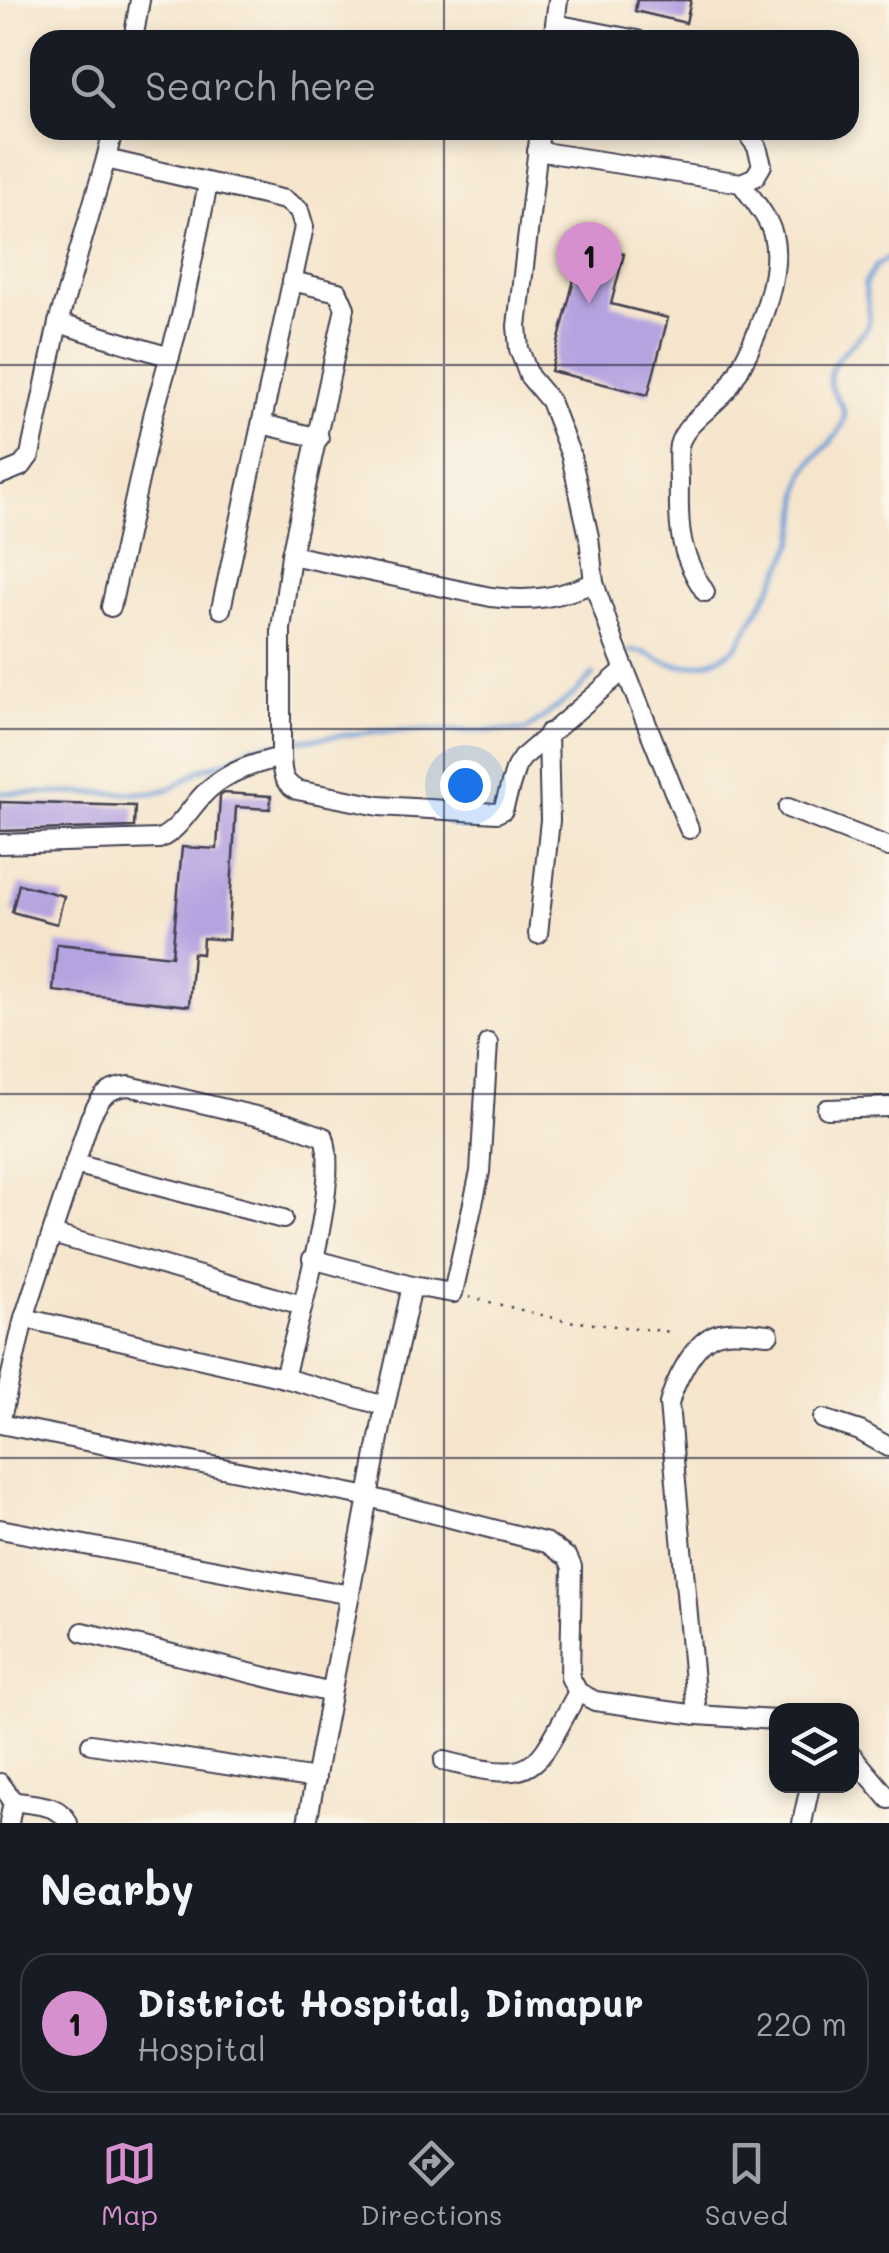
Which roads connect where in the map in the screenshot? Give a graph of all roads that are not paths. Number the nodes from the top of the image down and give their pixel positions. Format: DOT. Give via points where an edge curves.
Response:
graph roads {
  1 [pos="140,0"];
  2 [pos="558,0"];
  3 [pos="134,30"];
  4 [pos="554,30"];
  5 [pos="111,140"];
  6 [pos="539,140"];
  7 [pos="752,140"];
  8 [pos="537,151"];
  9 [pos="106,159"];
  10 [pos="208,184"];
  11 [pos="741,184"];
  12 [pos="292,281"];
  13 [pos="58,323"];
  14 [pos="170,357"];
  15 [pos="262,424"];
  16 [pos="319,438"];
  17 [pos="0,475"];
  18 [pos="291,555"];
  19 [pos="594,582"];
  20 [pos="705,592"];
  21 [pos="111,607"];
  22 [pos="221,609"];
  23 [pos="624,670"];
  24 [pos="548,733"];
  25 [pos="280,753"];
  26 [pos="788,808"];
  27 [pos="690,829"];
  28 [pos="0,844"];
  29 [pos="889,847"];
  30 [pos="538,934"];
  31 [pos="488,1044"];
  32 [pos="889,1107"];
  33 [pos="827,1109"];
  34 [pos="75,1164"];
  35 [pos="283,1218"];
  36 [pos="52,1234"];
  37 [pos="312,1259"];
  38 [pos="412,1286"];
  39 [pos="302,1305"];
  40 [pos="24,1318"];
  41 [pos="769,1334"];
  42 [pos="284,1378"];
  43 [pos="385,1406"];
  44 [pos="824,1420"];
  45 [pos="0,1423"];
  46 [pos="889,1446"];
  47 [pos="369,1497"];
  48 [pos="0,1528"];
  49 [pos="350,1594"];
  50 [pos="83,1632"];
  51 [pos="578,1692"];
  52 [pos="331,1693"];
  53 [pos="697,1715"];
  54 [pos="769,1720"];
  55 [pos="90,1744"];
  56 [pos="444,1762"];
  57 [pos="859,1763"];
  58 [pos="316,1779"];
  59 [pos="0,1783"];
  60 [pos="808,1793"];
  61 [pos="889,1799"];
  62 [pos="13,1801"];
  63 [pos="9,1823"];
  64 [pos="68,1823"];
  65 [pos="307,1823"];
  66 [pos="802,1823"];
  1 -- 3 [label="street"];
  2 -- 4 [label="street"];
  5 -- 9 [label="street"];
  6 -- 8 [label="street"];
  7 -- 11 [label="street" via="762,165"];
  8 -- 11 [label="street"];
  8 -- 19 [label="street" via="519,349 561,422 590,537"];
  9 -- 10 [label="street"];
  9 -- 13 [label="street"];
  10 -- 12 [label="street" via="285,200 300,210 304,228"];
  10 -- 14 [label="street"];
  11 -- 20 [label="street" via="773,233 776,257 769,296 728,388 679,446 681,547"];
  12 -- 15 [label="street"];
  12 -- 16 [label="street" via="338,292 345,308"];
  13 -- 14 [label="street"];
  13 -- 17 [label="street" via="30,455"];
  14 -- 21 [label="street"];
  15 -- 16 [label="street"];
  15 -- 22 [label="street"];
  16 -- 18 [label="street"];
  18 -- 19 [label="street" via="523,601"];
  18 -- 25 [label="street" via="281,629"];
  19 -- 23 [label="street"];
  23 -- 24 [label="street"];
  23 -- 27 [label="street"];
  24 -- 25 [label="street" via="516,766 508,799 497,812 379,806 298,790 282,777"];
  24 -- 30 [label="street" via="550,820"];
  25 -- 28 [label="street" via="233,772 159,839"];
  26 -- 29 [label="street"];
  31 -- 38 [label="street" via="480,1172 453,1294"];
  32 -- 33 [label="street"];
  34 -- 35 [label="street"];
  34 -- 36 [label="street"];
  34 -- 37 [label="street" via="101,1096 114,1088 129,1086 310,1130 324,1137 329,1169"];
  36 -- 39 [label="street"];
  36 -- 40 [label="street"];
  37 -- 38 [label="street"];
  37 -- 39 [label="street"];
  38 -- 43 [label="street"];
  39 -- 42 [label="street"];
  40 -- 42 [label="street"];
  40 -- 45 [label="street"];
  41 -- 53 [label="street" via="711,1336 668,1404"];
  42 -- 43 [label="street"];
  43 -- 47 [label="street"];
  44 -- 46 [label="street"];
  45 -- 47 [label="street"];
  47 -- 49 [label="street"];
  47 -- 51 [label="street" via="547,1544 568,1558 574,1584 570,1677"];
  48 -- 49 [label="street"];
  49 -- 52 [label="street"];
  50 -- 52 [label="street"];
  51 -- 53 [label="street" via="594,1701"];
  51 -- 56 [label="street" via="534,1765 500,1772"];
  52 -- 58 [label="street"];
  53 -- 54 [label="street"];
  55 -- 58 [label="street"];
  57 -- 61 [label="street"];
  58 -- 65 [label="street"];
  59 -- 62 [label="street"];
  60 -- 66 [label="street"];
  62 -- 63 [label="street"];
  62 -- 64 [label="street" via="61,1811"];
}
